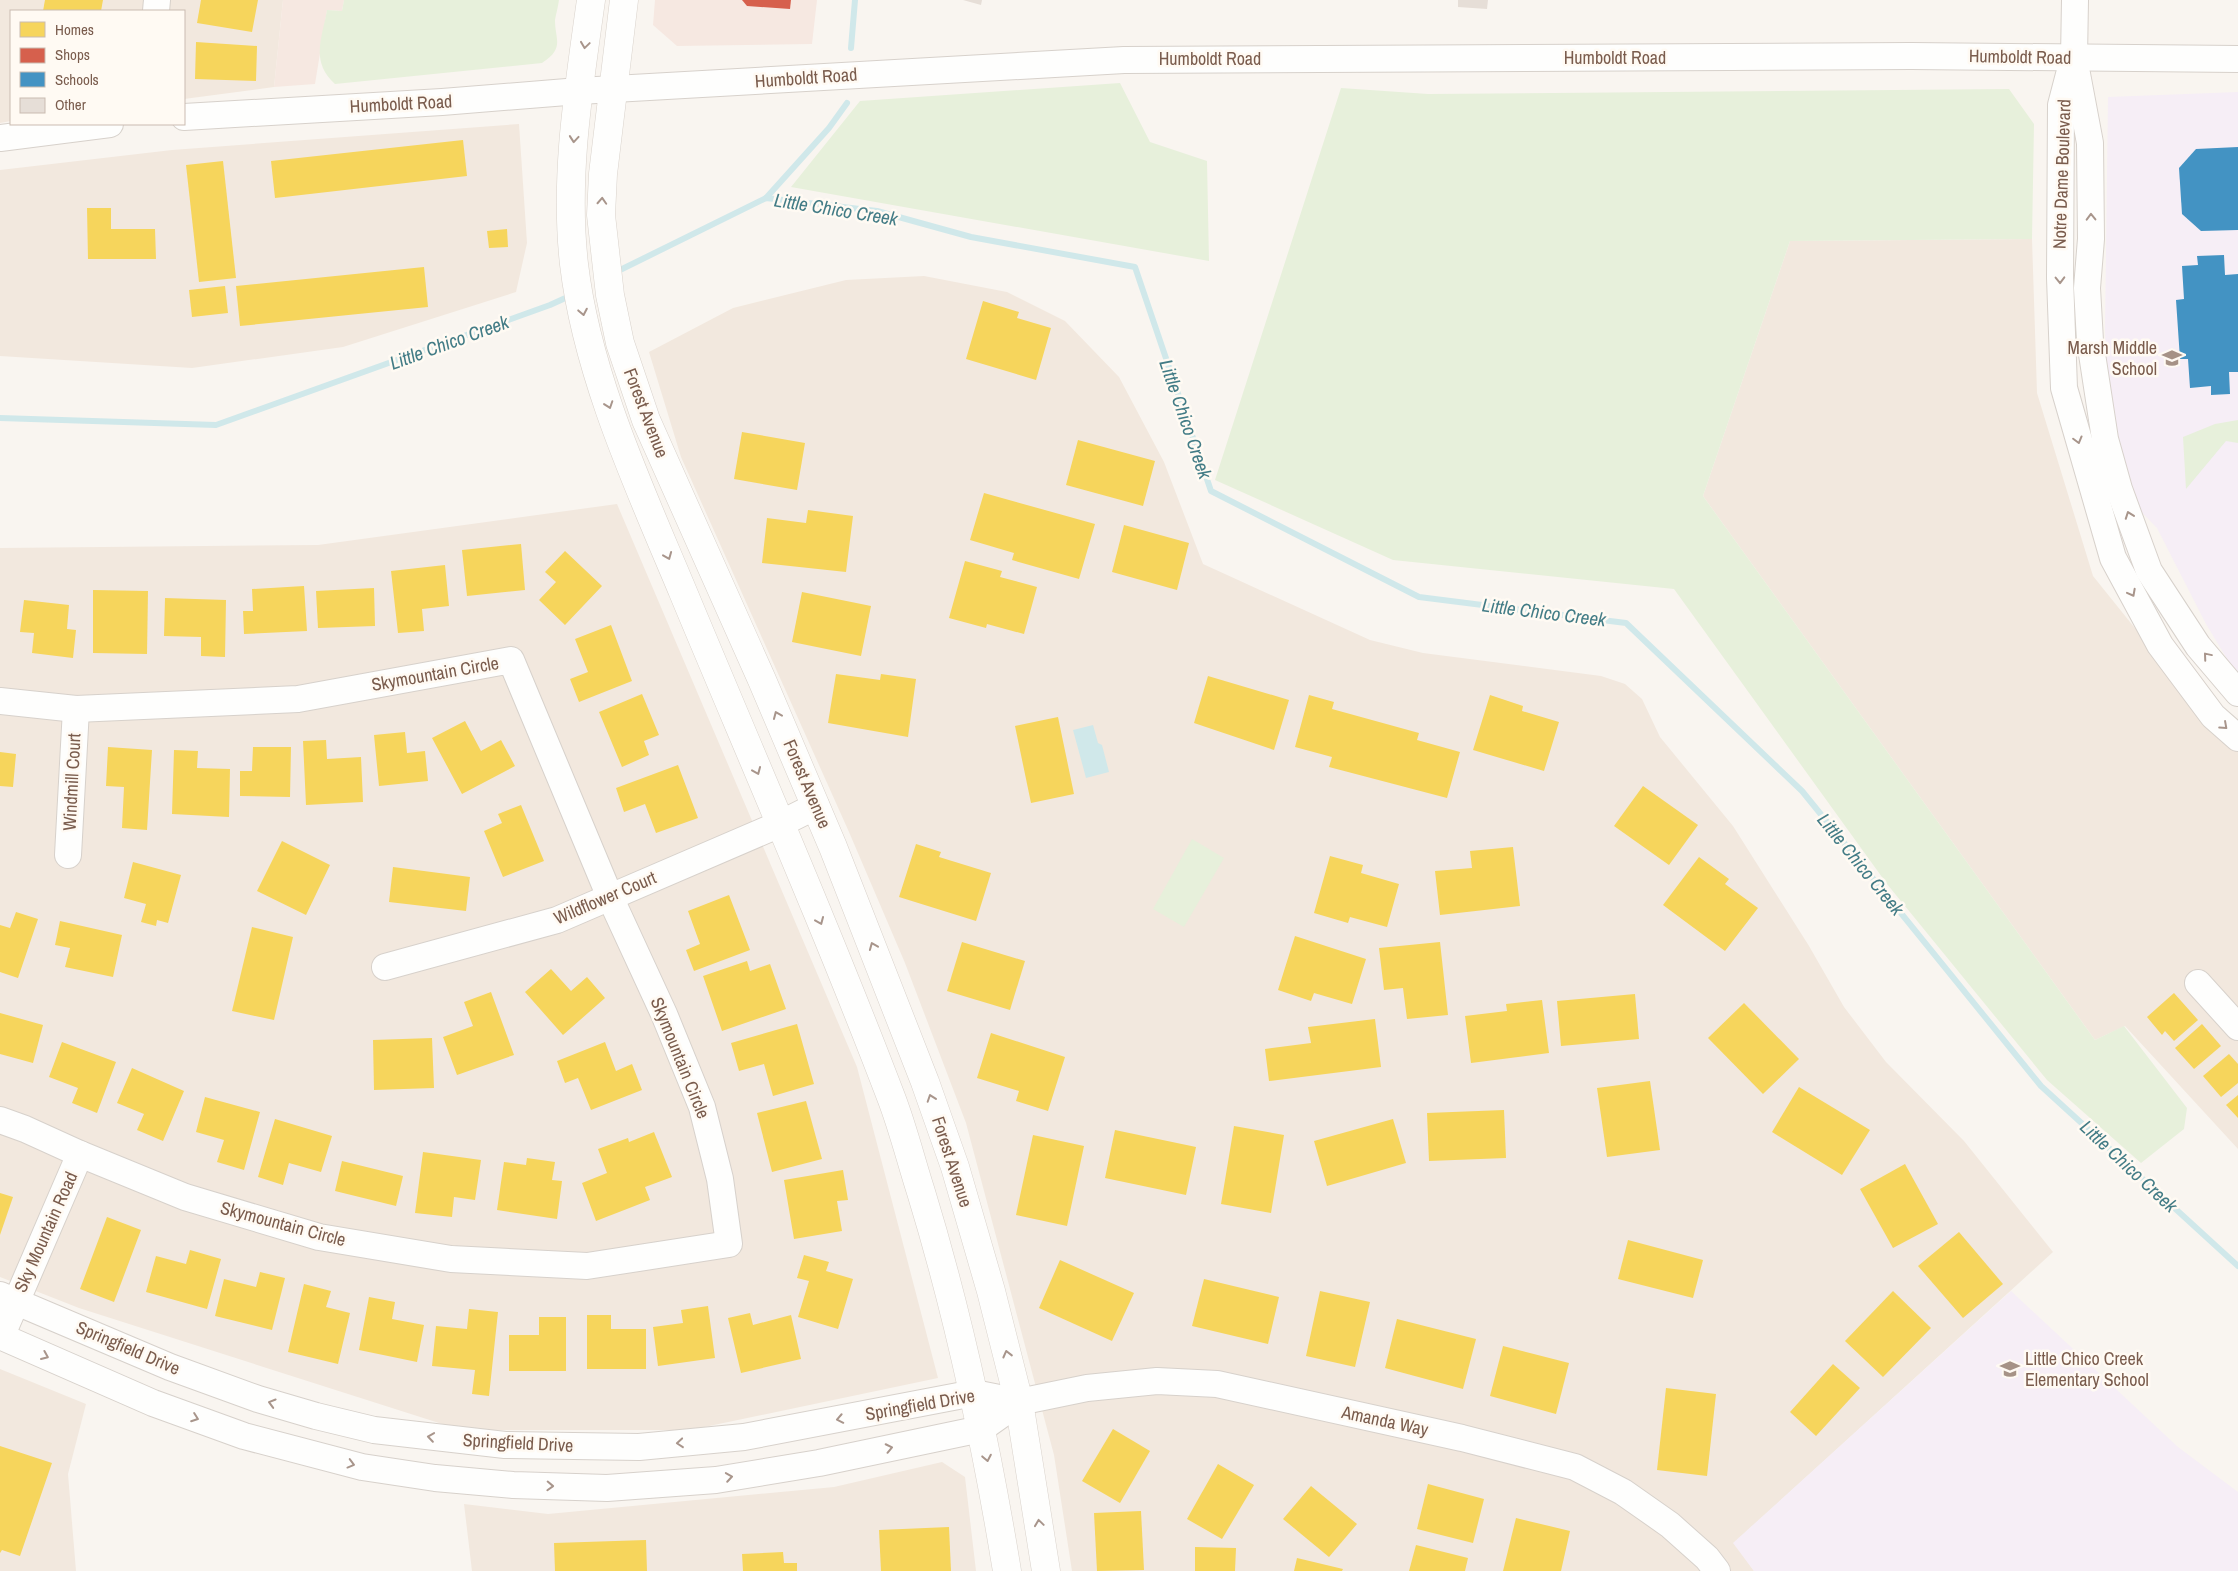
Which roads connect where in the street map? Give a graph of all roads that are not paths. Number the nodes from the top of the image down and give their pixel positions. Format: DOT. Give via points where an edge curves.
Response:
graph roads {
  1 [pos="591,0"];
  2 [pos="624,0"];
  3 [pos="2075,0"];
  4 [pos="2074,58"];
  5 [pos="2238,59"];
  6 [pos="613,89"];
  7 [pos="579,91"];
  8 [pos="185,117"];
  9 [pos="102,125"];
  10 [pos="0,138"];
  11 [pos="2238,693"];
  12 [pos="0,701"];
  13 [pos="76,709"];
  14 [pos="2238,738"];
  15 [pos="816,806"];
  16 [pos="780,824"];
  17 [pos="68,855"];
  18 [pos="610,896"];
  19 [pos="385,967"];
  20 [pos="2198,983"];
  21 [pos="2238,1027"];
  22 [pos="0,1120"];
  23 [pos="80,1154"];
  24 [pos="8,1298"];
  25 [pos="0,1337"];
  26 [pos="974,1392"];
  27 [pos="1019,1402"];
  28 [pos="982,1429"];
  29 [pos="1007,1571"];
  30 [pos="1046,1571"];
  31 [pos="1717,1571"];
  1 -- 7 [label="street, Forest Avenue, one-way"];
  2 -- 6 [label="street, Forest Avenue"];
  3 -- 4 [label="street"];
  4 -- 5 [label="street, Humboldt Road"];
  4 -- 6 [label="street, Humboldt Road" via="1124,60"];
  11 -- 4 [label="street, Notre Dame Boulevard, one-way" via="2198,646 2149,571 2119,489 2105,439 2090,341 2090,143"];
  4 -- 14 [label="street, Notre Dame Boulevard, one-way" via="2060,105 2064,388 2113,558 2160,645 2213,716"];
  6 -- 7 [label="street, Humboldt Road"];
  15 -- 6 [label="street, Forest Avenue, one-way" via="646,420 620,343 610,295 601,215"];
  7 -- 8 [label="street, Humboldt Road"];
  7 -- 16 [label="street, Forest Avenue, one-way" via="571,214 574,266 593,359 625,450"];
  9 -- 10 [label="street"];
  12 -- 13 [label="street, Skymountain Circle"];
  13 -- 17 [label="street, Windmill Court"];
  13 -- 18 [label="street, Skymountain Circle" via="298,699 511,660"];
  15 -- 16 [label="street, Wildflower Court"];
  27 -- 15 [label="street, Forest Avenue, one-way" via="955,1167 922,1073"];
  16 -- 18 [label="street, Wildflower Court"];
  16 -- 26 [label="street, Forest Avenue, one-way" via="894,1102 943,1266"];
  18 -- 19 [label="street, Wildflower Court" via="557,920"];
  18 -- 23 [label="street, Skymountain Circle" via="702,1107 720,1179 729,1244 587,1266 451,1259 319,1237 185,1197"];
  20 -- 21 [label="street"];
  22 -- 23 [label="street, Skymountain Circle"];
  23 -- 24 [label="street, Sky Mountain Road"];
  24 -- 25 [label="street, Sky Mountain Road"];
  26 -- 24 [label="street, Springfield Drive, one-way" via="744,1437 639,1447 505,1445 374,1430 283,1406 170,1367"];
  25 -- 28 [label="street, Springfield Drive, one-way" via="153,1403 244,1436 362,1467 434,1478 607,1488 716,1480 820,1463"];
  26 -- 27 [label="street, Springfield Drive"];
  26 -- 28 [label="street, Forest Avenue"];
  27 -- 28 [label="street, Springfield Drive"];
  30 -- 27 [label="street, Forest Avenue, one-way"];
  27 -- 31 [label="street, Amanda Way" via="1087,1388 1157,1381 1217,1384 1462,1438 1575,1467 1623,1492 1670,1525"];
  28 -- 29 [label="street, Forest Avenue, one-way"];
}
